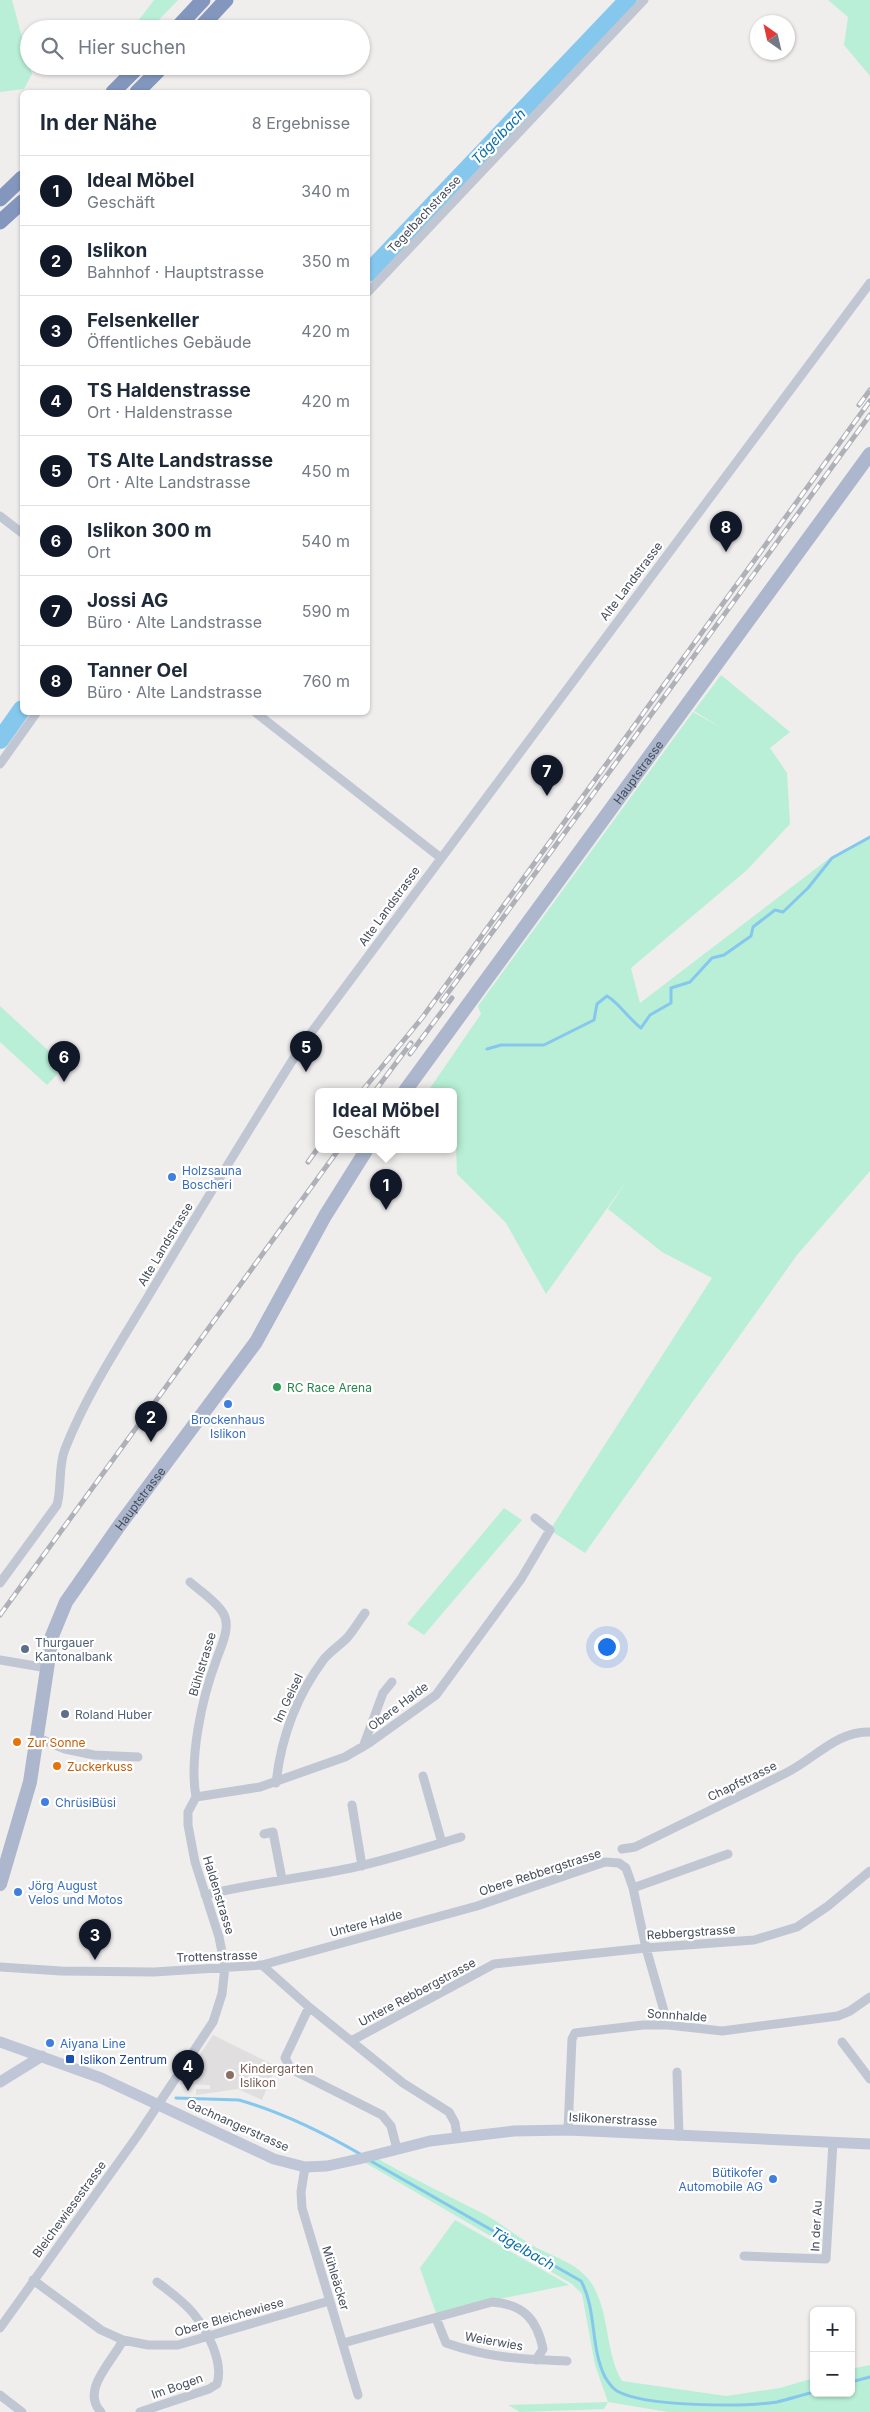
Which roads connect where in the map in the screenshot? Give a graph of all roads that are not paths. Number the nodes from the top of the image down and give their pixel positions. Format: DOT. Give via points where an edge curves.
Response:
graph roads {
  1 [pos="203,0"];
  2 [pos="226,0"];
  3 [pos="644,0"];
  4 [pos="184,20"];
  5 [pos="207,20"];
  6 [pos="130,75"];
  7 [pos="154,75"];
  8 [pos="115,90"];
  9 [pos="139,90"];
  10 [pos="20,180"];
  11 [pos="0,199"];
  12 [pos="20,204"];
  13 [pos="0,222"];
  14 [pos="870,283"];
  15 [pos="370,290"];
  16 [pos="870,454"];
  17 [pos="0,516"];
  18 [pos="20,531"];
  19 [pos="35,715"];
  20 [pos="259,715"];
  21 [pos="0,764"];
  22 [pos="440,858"];
  23 [pos="408,1088"];
  24 [pos="365,1153"];
  25 [pos="535,1518"];
  26 [pos="190,1582"];
  27 [pos="0,1583"];
  28 [pos="366,1613"];
  29 [pos="0,1660"];
  30 [pos="47,1668"];
  31 [pos="392,1682"];
  32 [pos="870,1732"];
  33 [pos="38,1738"];
  34 [pos="363,1747"];
  35 [pos="138,1757"];
  36 [pos="423,1776"];
  37 [pos="276,1783"];
  38 [pos="196,1797"];
  39 [pos="352,1805"];
  40 [pos="264,1834"];
  41 [pos="461,1837"];
  42 [pos="442,1843"];
  43 [pos="622,1849"];
  44 [pos="728,1854"];
  45 [pos="362,1866"];
  46 [pos="870,1871"];
  47 [pos="282,1879"];
  48 [pos="0,1884"];
  49 [pos="633,1888"];
  50 [pos="205,1895"];
  51 [pos="477,1906"];
  52 [pos="646,1948"];
  53 [pos="494,1964"];
  54 [pos="262,1965"];
  55 [pos="0,1967"];
  56 [pos="224,1967"];
  57 [pos="870,1996"];
  58 [pos="309,2007"];
  59 [pos="668,2025"];
  60 [pos="351,2041"];
  61 [pos="0,2042"];
  62 [pos="842,2042"];
  63 [pos="42,2056"];
  64 [pos="677,2072"];
  65 [pos="870,2079"];
  66 [pos="0,2082"];
  67 [pos="158,2104"];
  68 [pos="568,2130"];
  69 [pos="457,2136"];
  70 [pos="679,2136"];
  71 [pos="833,2142"];
  72 [pos="870,2144"];
  73 [pos="397,2149"];
  74 [pos="359,2160"];
  75 [pos="305,2167"];
  76 [pos="744,2256"];
  77 [pos="33,2280"];
  78 [pos="157,2282"];
  79 [pos="330,2301"];
  80 [pos="436,2318"];
  81 [pos="0,2328"];
  82 [pos="208,2337"];
  83 [pos="122,2340"];
  84 [pos="343,2343"];
  85 [pos="536,2360"];
  86 [pos="566,2361"];
  87 [pos="0,2395"];
  88 [pos="358,2395"];
  89 [pos="22,2412"];
  90 [pos="101,2412"];
  91 [pos="140,2412"];
  1 -- 4 [label="highway"];
  2 -- 5 [label="highway"];
  3 -- 15 [label="street, Tegelbachstrasse"];
  6 -- 8 [label="highway"];
  7 -- 9 [label="highway"];
  10 -- 11 [label="highway"];
  12 -- 13 [label="highway"];
  14 -- 22 [label="street, Alte Landstrasse"];
  16 -- 23 [label="main road, Hauptstrasse"];
  17 -- 18 [label="street"];
  19 -- 21 [label="street"];
  20 -- 22 [label="street"];
  22 -- 27 [label="street, Alte Landstrasse" via="302,1045 229,1161 82,1409 63,1455 57,1505"];
  24 -- 30 [label="main road, Hauptstrasse" via="256,1342 66,1602 55,1628"];
  25 -- 34 [label="street, Obere Halde" via="550,1530 521,1579 472,1648 436,1695"];
  26 -- 38 [label="street, Bühlstrasse" via="223,1613 226,1622 224,1640 206,1686 198,1730"];
  28 -- 37 [label="street, Im Geisel" via="326,1657 307,1684 287,1728"];
  29 -- 30 [label="street"];
  30 -- 33 [label="main road, Hauptstrasse"];
  31 -- 34 [label="street" via="384,1692"];
  32 -- 43 [label="street, Chapfstrasse" via="860,1732 835,1742 789,1772 635,1847"];
  33 -- 35 [label="street" via="65,1749 94,1755"];
  33 -- 48 [label="main road, Hauptstrasse" via="28,1789"];
  34 -- 37 [label="street, Obere Halde"];
  36 -- 42 [label="street"];
  37 -- 38 [label="street, Obere Halde"];
  38 -- 50 [label="street, Haldenstrasse" via="188,1812 188,1825"];
  39 -- 45 [label="street"];
  40 -- 47 [label="street" via="273,1832"];
  41 -- 42 [label="street"];
  42 -- 45 [label="street"];
  44 -- 49 [label="street"];
  45 -- 47 [label="street"];
  46 -- 52 [label="street, Rebbergstrasse" via="797,1927 754,1940"];
  47 -- 50 [label="street"];
  49 -- 51 [label="street, Obere Rebbergstrasse" via="626,1868 619,1862 605,1862"];
  49 -- 52 [label="street, Obere Rebbergstrasse"];
  50 -- 56 [label="street, Haldenstrasse" via="219,1937"];
  51 -- 54 [label="street, Untere Halde"];
  52 -- 53 [label="street, Rebbergstrasse"];
  52 -- 59 [label="street, Obere Rebbergstrasse"];
  53 -- 60 [label="street, Untere Rebbergstrasse"];
  54 -- 56 [label="street, Trottenstrasse"];
  54 -- 58 [label="street, Trottenstrasse"];
  55 -- 56 [label="street, Trottenstrasse" via="154,1972"];
  56 -- 67 [label="street, Haldenstrasse" via="222,1994 214,2022"];
  57 -- 59 [label="street, Sonnhalde" via="850,2011 826,2018 722,2031"];
  58 -- 60 [label="street, Trottenstrasse"];
  58 -- 73 [label="street" via="285,2058 291,2069 382,2115 391,2126"];
  59 -- 68 [label="street, Sonnhalde" via="575,2033 572,2039"];
  60 -- 69 [label="street, Trottenstrasse" via="417,2093 449,2112"];
  61 -- 63 [label="street, Gachnangerstrasse"];
  62 -- 65 [label="street"];
  63 -- 66 [label="street"];
  63 -- 67 [label="street, Gachnangerstrasse"];
  64 -- 70 [label="street"];
  67 -- 75 [label="street, Gachnangerstrasse" via="274,2159"];
  67 -- 77 [label="street, Bleichewiesestrasse"];
  68 -- 69 [label="street, Islikonerstrasse" via="514,2130"];
  68 -- 70 [label="street, Islikonerstrasse"];
  69 -- 73 [label="street, Islikonerstrasse"];
  70 -- 71 [label="street, Islikonerstrasse"];
  71 -- 72 [label="street, Islikonerstrasse"];
  71 -- 76 [label="street, In der Au" via="826,2259"];
  73 -- 74 [label="street, Islikonerstrasse"];
  74 -- 75 [label="street, Gachnangerstrasse"];
  75 -- 79 [label="street, Mühleäcker" via="302,2208"];
  77 -- 81 [label="street, Bleichewiesestrasse"];
  77 -- 83 [label="street, Obere Bleichewiese" via="102,2330"];
  78 -- 82 [label="street, Im Bogen" via="192,2312"];
  79 -- 82 [label="street, Obere Bleichewiese"];
  79 -- 84 [label="street, Mühleäcker"];
  80 -- 84 [label="street, Weierwies"];
  80 -- 85 [label="street, Weierwies" via="446,2343 510,2359"];
  80 -- 85 [label="street, Weierwies" via="492,2302 508,2303 520,2309 539,2331 543,2349"];
  82 -- 83 [label="street, Obere Bleichewiese" via="178,2346"];
  82 -- 91 [label="street, Im Bogen" via="220,2375 217,2384"];
  83 -- 90 [label="street" via="95,2386 93,2396"];
  84 -- 88 [label="street, Mühleäcker"];
  85 -- 86 [label="street, Weierwies"];
  87 -- 89 [label="street"];
}
